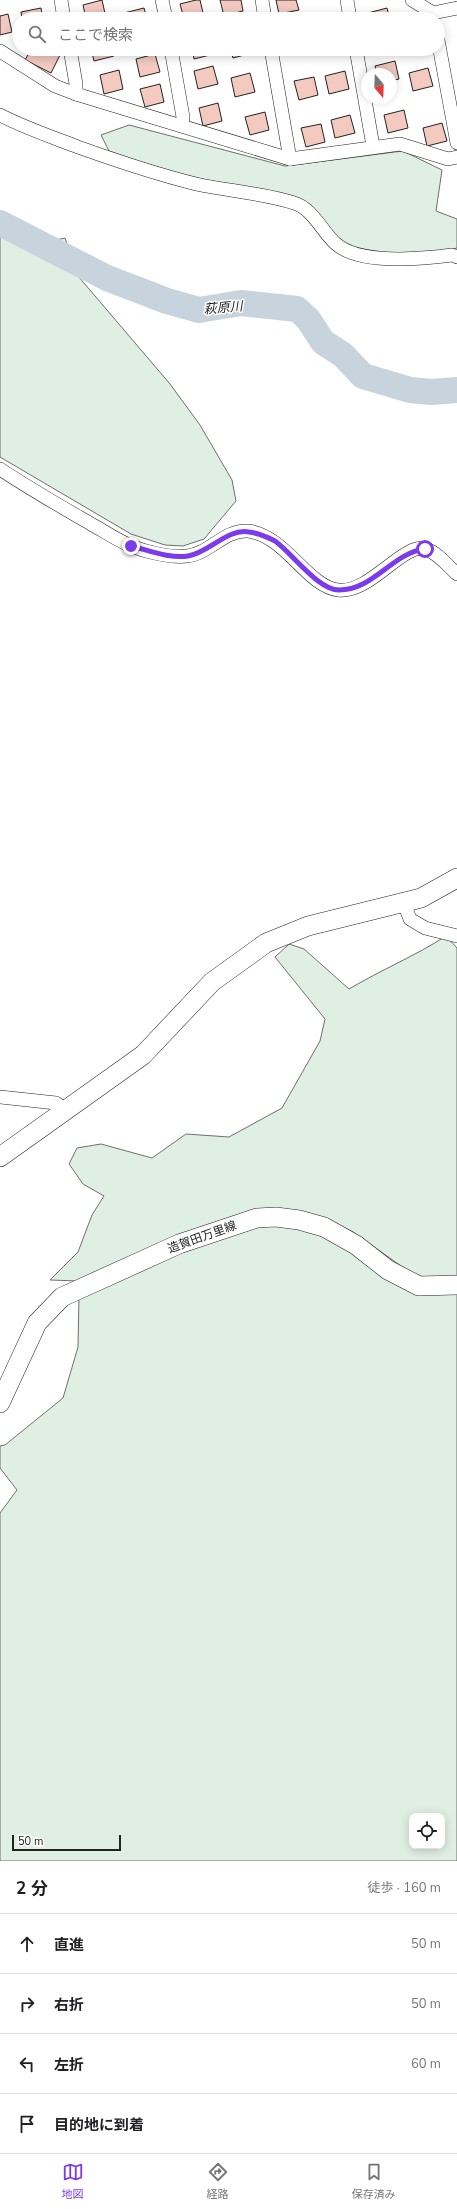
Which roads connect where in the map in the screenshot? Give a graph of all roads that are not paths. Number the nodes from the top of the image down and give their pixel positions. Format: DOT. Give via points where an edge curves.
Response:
graph roads {
  1 [pos="61,0"];
  2 [pos="162,0"];
  3 [pos="262,0"];
  4 [pos="347,0"];
  5 [pos="412,0"];
  6 [pos="457,8"];
  7 [pos="63,12"];
  8 [pos="165,12"];
  9 [pos="264,12"];
  10 [pos="349,12"];
  11 [pos="428,12"];
  12 [pos="445,12"];
  13 [pos="0,51"];
  14 [pos="71,56"];
  15 [pos="172,56"];
  16 [pos="272,56"];
  17 [pos="357,56"];
  18 [pos="441,56"];
  19 [pos="76,94"];
  20 [pos="0,115"];
  21 [pos="182,125"];
  22 [pos="457,143"];
  23 [pos="372,146"];
  24 [pos="457,157"];
  25 [pos="290,159"];
  26 [pos="457,257"];
  27 [pos="0,469"];
  28 [pos="457,574"];
  29 [pos="457,878"];
  30 [pos="404,903"];
  31 [pos="457,936"];
  32 [pos="0,1098"];
  33 [pos="66,1110"];
  34 [pos="0,1157"];
  35 [pos="457,1285"];
  36 [pos="0,1403"];
  1 -- 7 [label="street"];
  2 -- 8 [label="street"];
  3 -- 9 [label="street"];
  4 -- 10 [label="street"];
  5 -- 11 [label="street"];
  6 -- 12 [label="street"];
  13 -- 19 [label="street" via="55,86"];
  14 -- 19 [label="street"];
  15 -- 21 [label="street" via="183,117"];
  16 -- 25 [label="street"];
  17 -- 23 [label="street"];
  18 -- 22 [label="street"];
  19 -- 21 [label="street"];
  20 -- 26 [label="street" via="21,126 121,162 196,184 296,203 312,215 335,244 348,251 382,258 416,260"];
  21 -- 25 [label="street"];
  23 -- 24 [label="street" via="400,144 448,159"];
  23 -- 25 [label="street"];
  27 -- 28 [label="street" via="34,492 131,546 166,555 187,556 201,552 235,533 248,531 275,541 313,577 338,590 352,589 368,582 405,554 415,550 425,549 435,554"];
  29 -- 30 [label="main road" via="421,898"];
  30 -- 31 [label="street" via="410,919 425,928"];
  30 -- 33 [label="main road" via="308,926 266,943 212,982 143,1055"];
  32 -- 33 [label="street" via="56,1104"];
  33 -- 34 [label="main road"];
  35 -- 36 [label="main road, 造賀田万里線" via="419,1286 388,1270 356,1244 324,1227 299,1220 257,1218 179,1244 62,1297 37,1324"];
}
